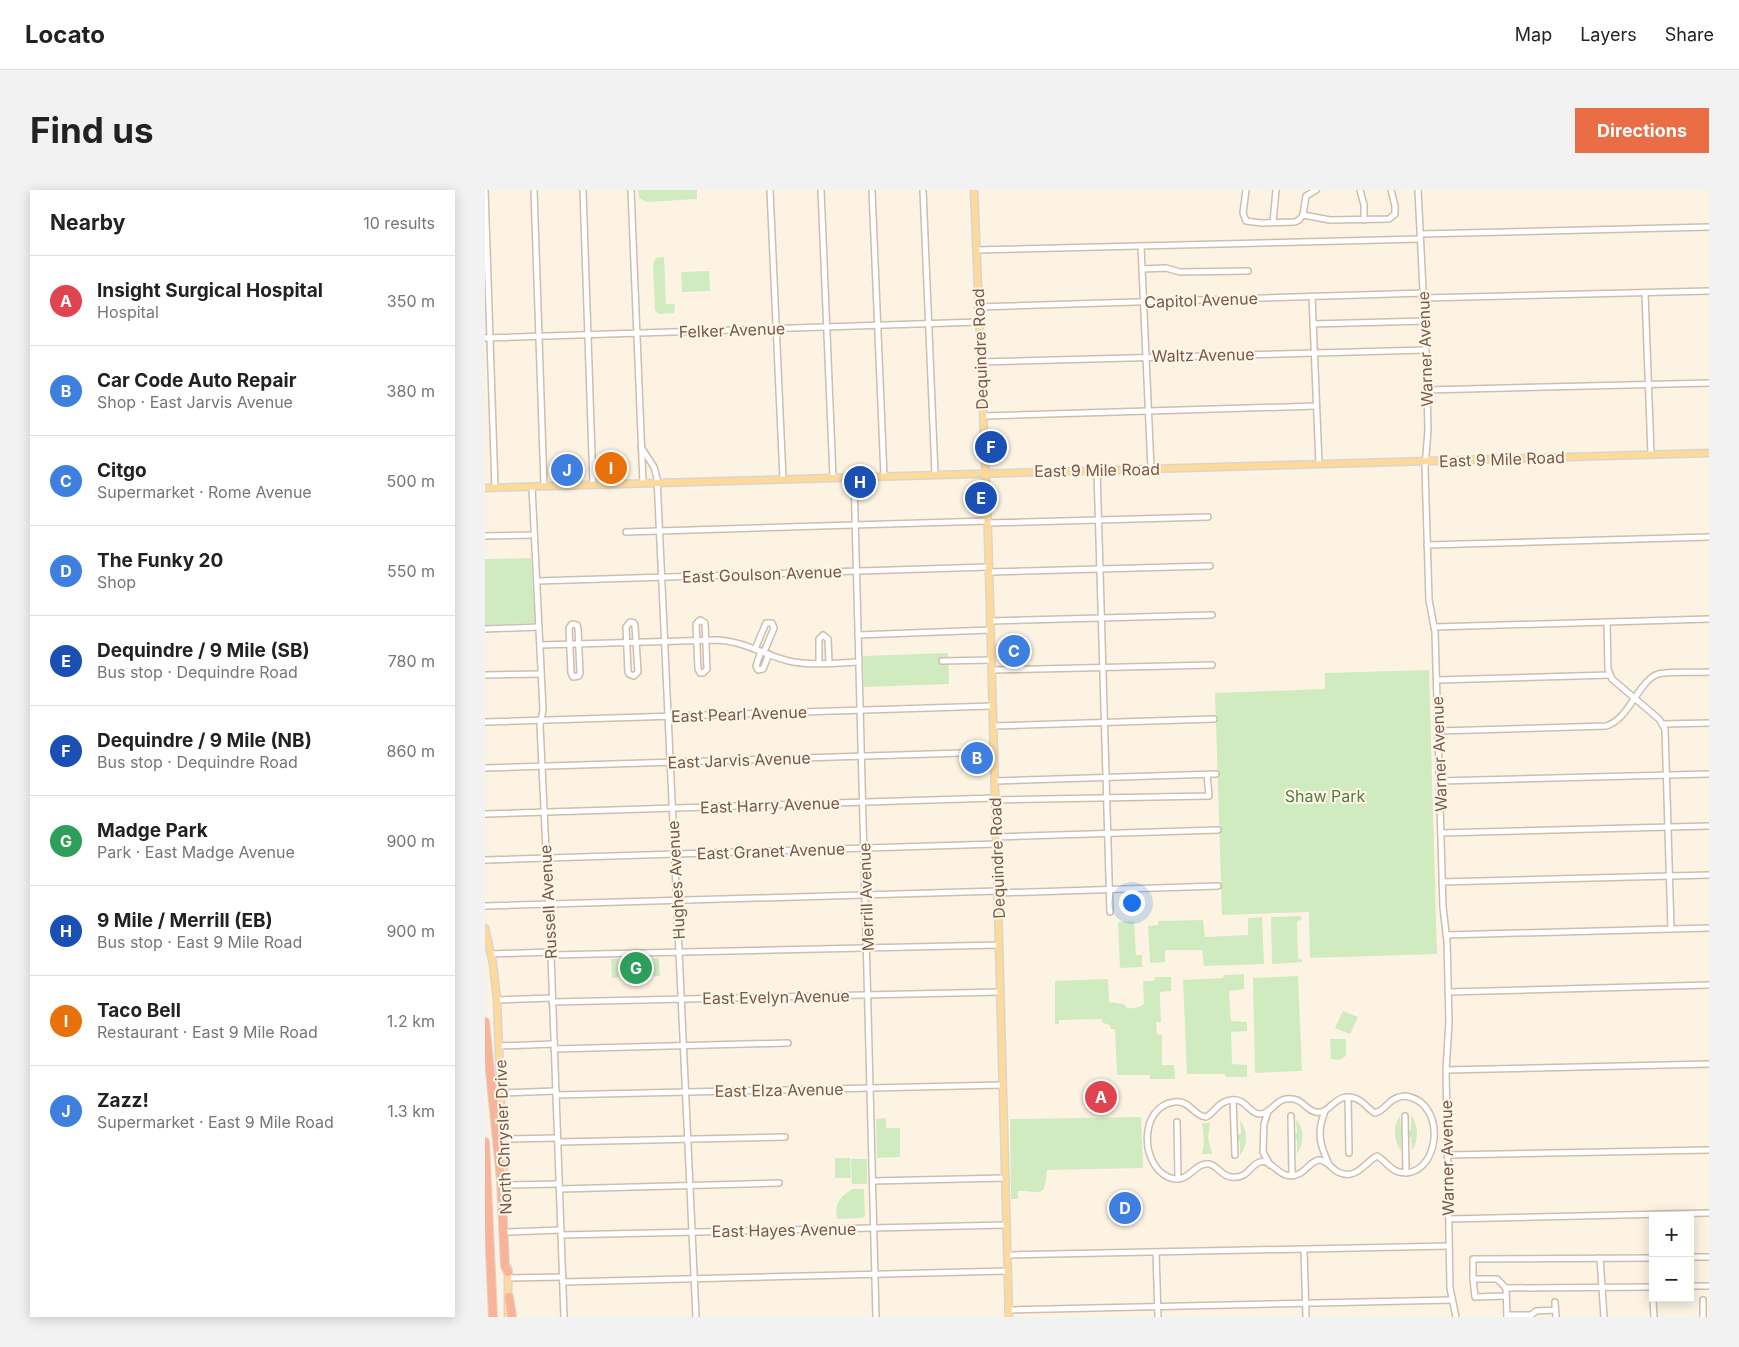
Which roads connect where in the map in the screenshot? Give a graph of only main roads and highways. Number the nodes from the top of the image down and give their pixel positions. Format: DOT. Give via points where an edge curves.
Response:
graph roads {
  1 [pos="973,190"];
  2 [pos="1709,453"];
  3 [pos="985,473"];
  4 [pos="485,488"];
  5 [pos="485,928"];
  6 [pos="485,1022"];
  7 [pos="485,1142"];
  8 [pos="508,1275"];
  9 [pos="509,1298"];
  10 [pos="1009,1313"];
  11 [pos="493,1317"];
  12 [pos="510,1317"];
  1 -- 3 [label="main road, Dequindre Road"];
  2 -- 3 [label="main road, East 9 Mile Road"];
  3 -- 4 [label="main road, East 9 Mile Road"];
  3 -- 10 [label="main road, Dequindre Road"];
  5 -- 8 [label="main road, North Chrysler Drive" via="497,1000"];
  6 -- 8 [label="highway"];
  7 -- 11 [label="highway"];
  8 -- 9 [label="main road, North Chrysler Drive"];
  9 -- 12 [label="highway"];
}
